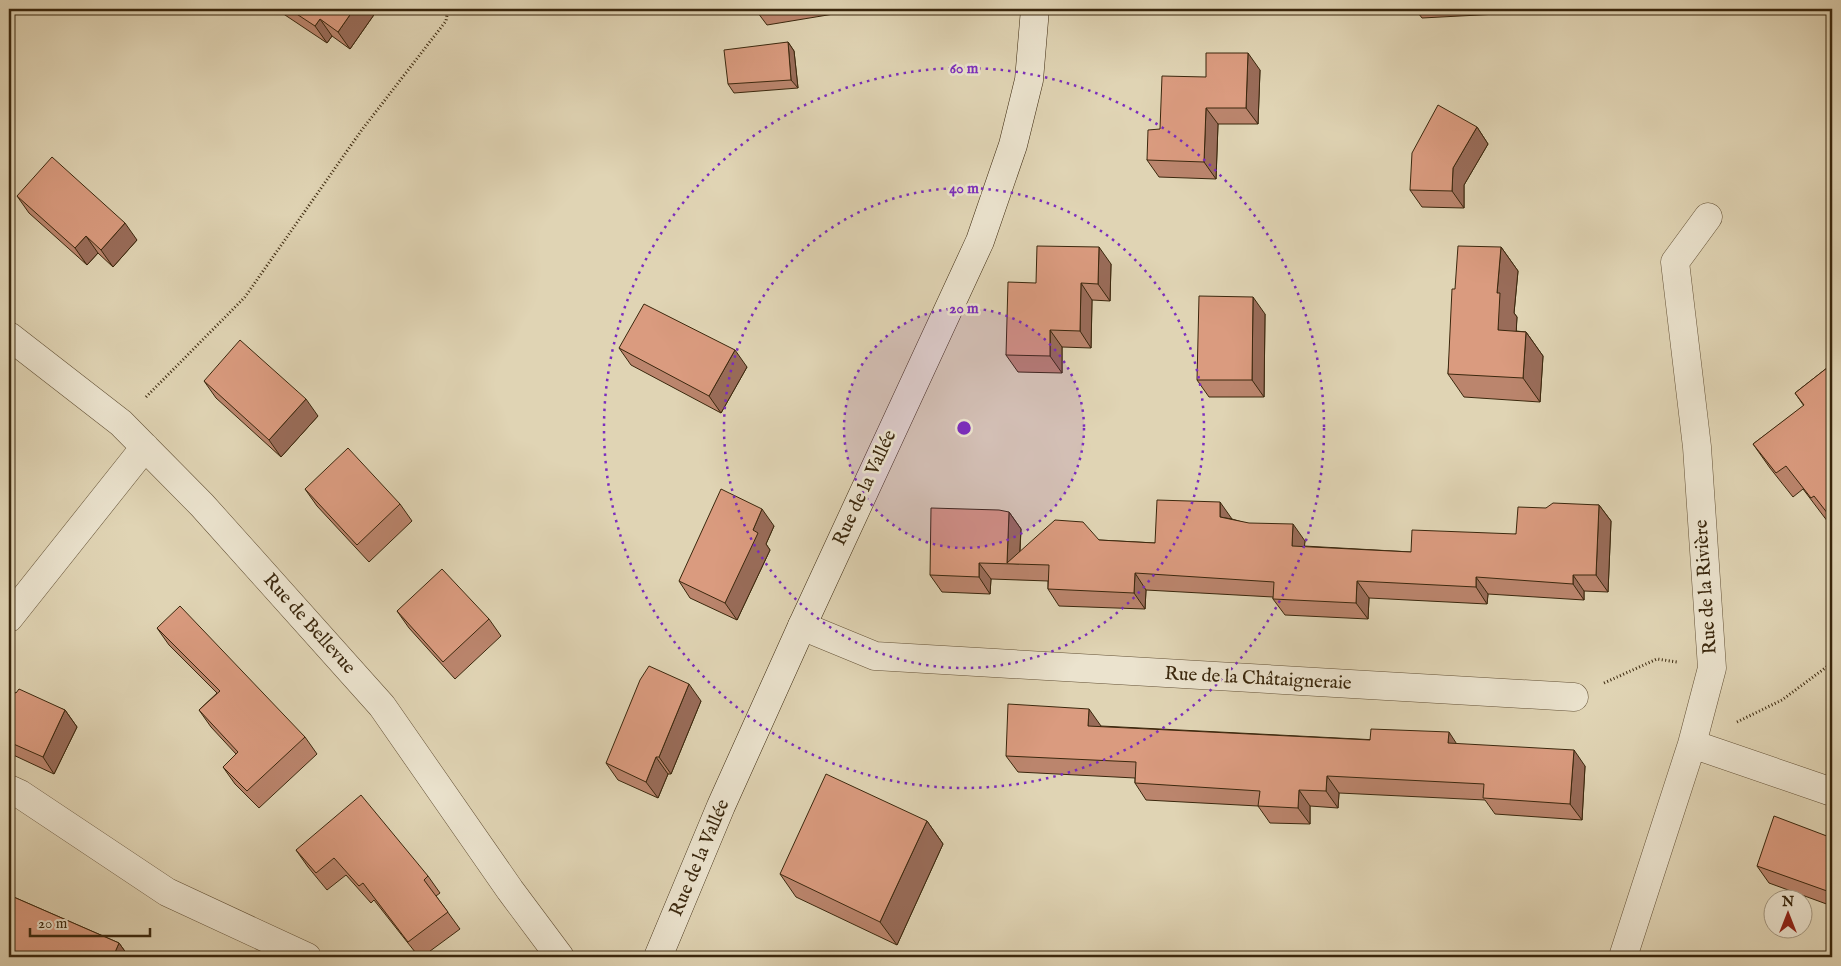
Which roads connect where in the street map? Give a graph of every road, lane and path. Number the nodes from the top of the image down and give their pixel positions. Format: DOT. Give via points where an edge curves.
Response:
graph roads {
  1 [pos="448,9"];
  2 [pos="1035,9"];
  3 [pos="1708,216"];
  4 [pos="9,336"];
  5 [pos="121,423"];
  6 [pos="145,448"];
  7 [pos="9,618"];
  8 [pos="802,626"];
  9 [pos="1832,663"];
  10 [pos="1712,668"];
  11 [pos="1574,697"];
  12 [pos="1692,744"];
  13 [pos="9,789"];
  14 [pos="1832,792"];
  15 [pos="307,957"];
  16 [pos="560,957"];
  17 [pos="658,957"];
  18 [pos="1623,957"];
  1 -- 5 [label="path" via="446,21 361,131 245,297"];
  2 -- 8 [label="street, Rue de la Vallée" via="1029,80 1013,145 980,241"];
  3 -- 10 [label="street, Rue de la Rivière" via="1675,262 1697,448"];
  4 -- 5 [label="street, Rue de Bellevue"];
  5 -- 6 [label="street, Rue de Bellevue"];
  6 -- 7 [label="street"];
  6 -- 16 [label="street, Rue de Bellevue" via="202,505 382,706"];
  8 -- 11 [label="street, Rue de la Châtaigneraie" via="875,656"];
  8 -- 17 [label="street, Rue de la Vallée"];
  9 -- 12 [label="path" via="1782,700"];
  10 -- 11 [label="path" via="1656,659"];
  10 -- 12 [label="street, Rue de la Rivière"];
  12 -- 14 [label="street"];
  12 -- 18 [label="street, Rue de la Rivière"];
  13 -- 15 [label="street" via="167,892"];
}
